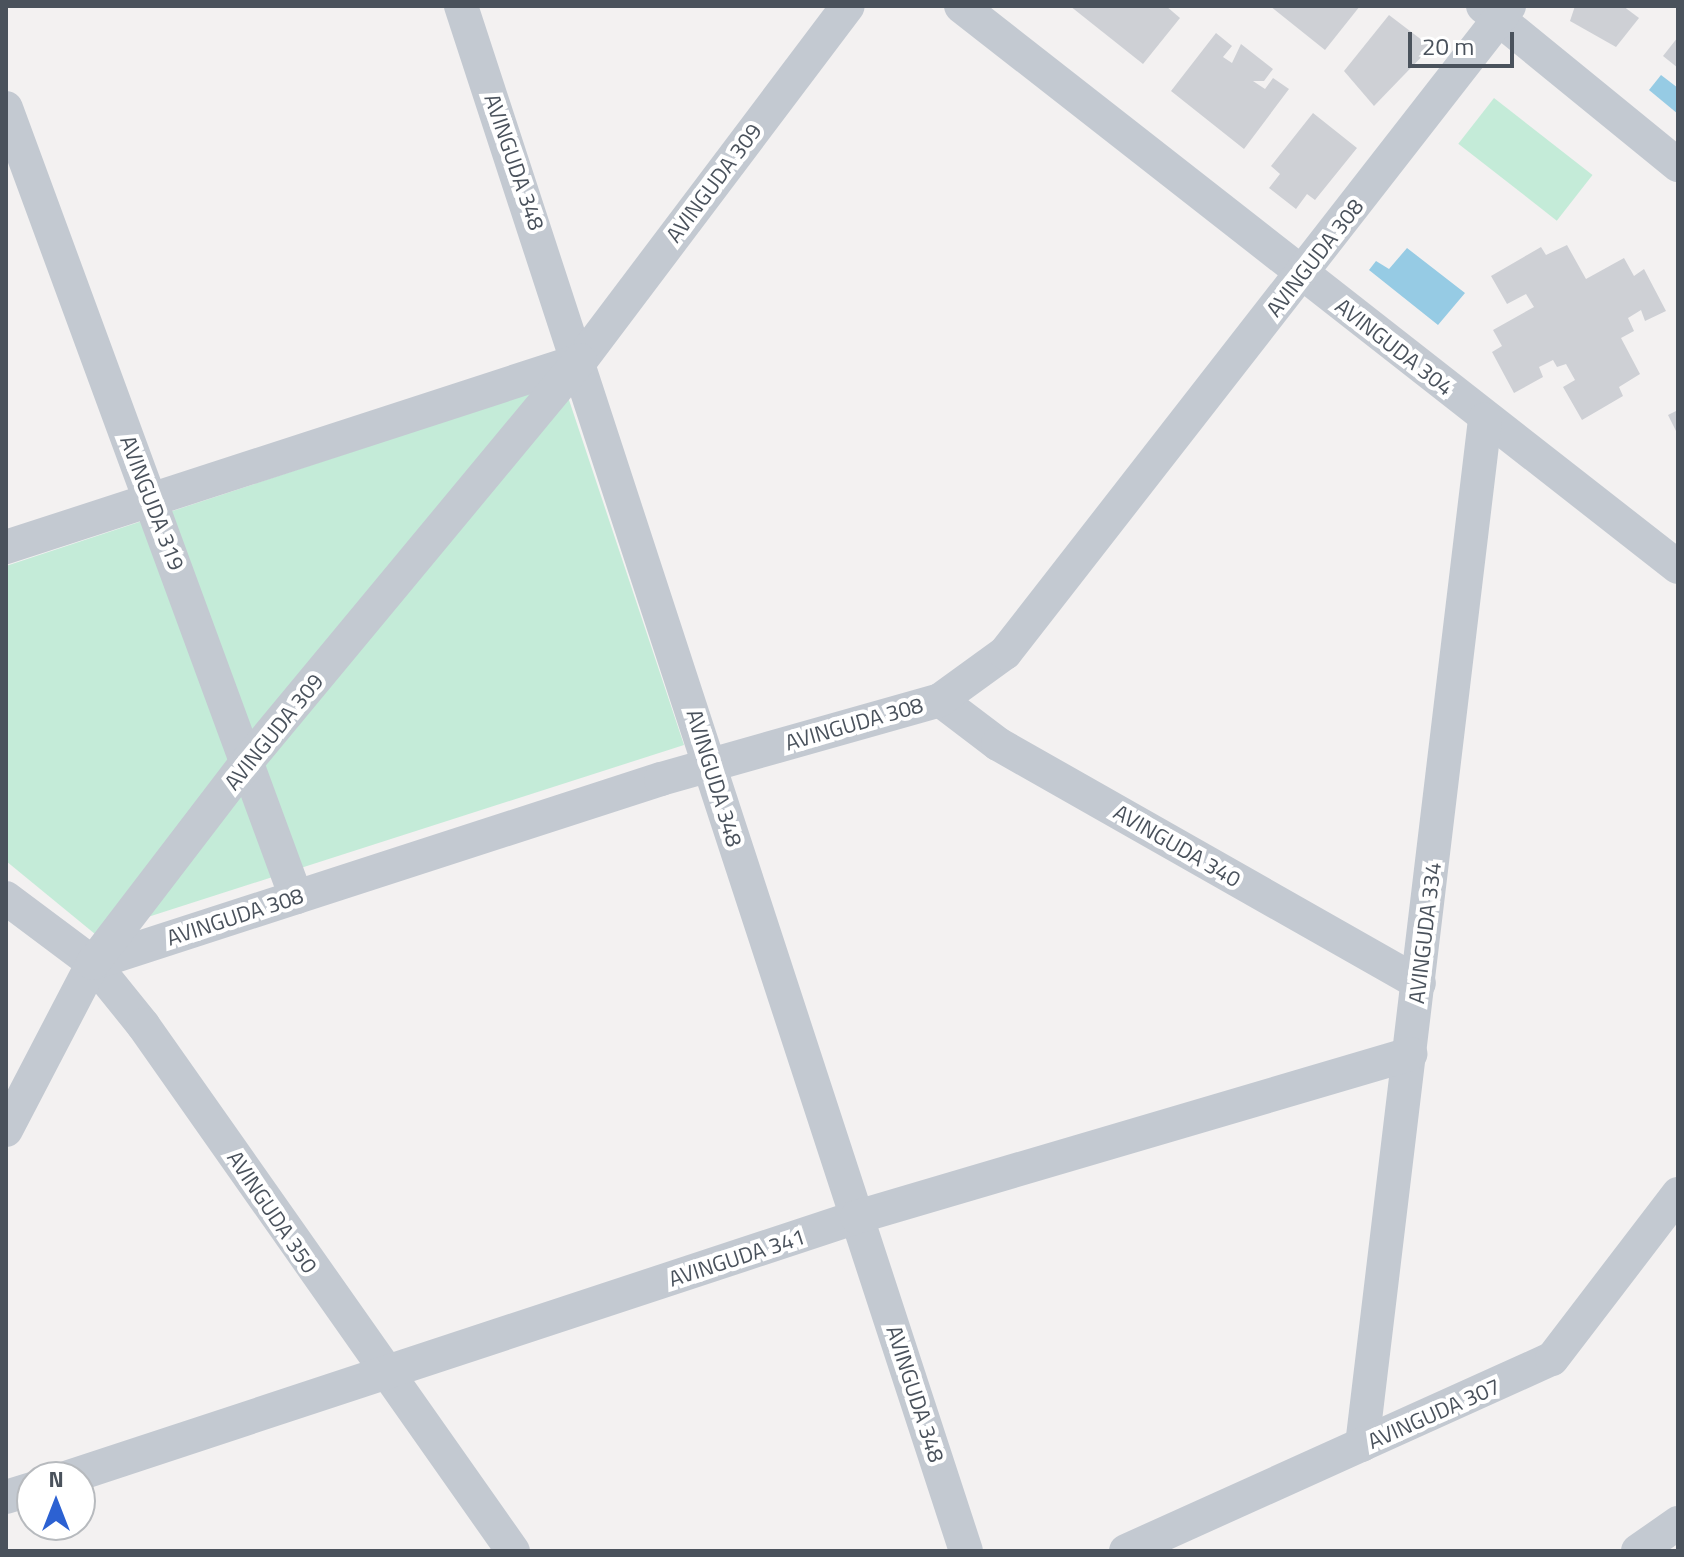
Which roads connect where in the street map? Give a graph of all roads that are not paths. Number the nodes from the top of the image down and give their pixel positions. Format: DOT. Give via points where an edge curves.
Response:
graph roads {
  1 [pos="461,6"];
  2 [pos="848,6"];
  3 [pos="961,6"];
  4 [pos="1497,10"];
  5 [pos="6,108"];
  6 [pos="1678,165"];
  7 [pos="1302,274"];
  8 [pos="581,360"];
  9 [pos="1485,419"];
  10 [pos="150,500"];
  11 [pos="6,547"];
  12 [pos="1678,567"];
  13 [pos="940,700"];
  14 [pos="250,758"];
  15 [pos="710,765"];
  16 [pos="296,897"];
  17 [pos="6,898"];
  18 [pos="93,963"];
  19 [pos="1419,983"];
  20 [pos="1410,1054"];
  21 [pos="6,1130"];
  22 [pos="1678,1194"];
  23 [pos="857,1217"];
  24 [pos="384,1375"];
  25 [pos="1362,1445"];
  26 [pos="96,1468"];
  27 [pos="1678,1523"];
  28 [pos="513,1551"];
  29 [pos="966,1551"];
  30 [pos="1126,1551"];
  31 [pos="1638,1551"];
  1 -- 8 [label="street, AVINGUDA 348"];
  2 -- 8 [label="street, AVINGUDA 309"];
  3 -- 7 [label="street, AVINGUDA 304"];
  4 -- 6 [label="street"];
  4 -- 7 [label="street, AVINGUDA 308"];
  5 -- 10 [label="street, AVINGUDA 319"];
  7 -- 9 [label="street, AVINGUDA 304"];
  7 -- 13 [label="street, AVINGUDA 308" via="1005,653"];
  8 -- 10 [label="street"];
  8 -- 14 [label="street, AVINGUDA 309"];
  8 -- 15 [label="street, AVINGUDA 348"];
  9 -- 12 [label="street, AVINGUDA 304"];
  9 -- 19 [label="street, AVINGUDA 334"];
  10 -- 11 [label="street"];
  10 -- 14 [label="street, AVINGUDA 319"];
  13 -- 15 [label="street, AVINGUDA 308"];
  13 -- 19 [label="street, AVINGUDA 340" via="998,744"];
  14 -- 16 [label="street, AVINGUDA 319"];
  14 -- 18 [label="street, AVINGUDA 309"];
  15 -- 16 [label="street, AVINGUDA 308"];
  15 -- 23 [label="street, AVINGUDA 348"];
  16 -- 18 [label="street, AVINGUDA 308"];
  17 -- 18 [label="street, AVINGUDA 350"];
  18 -- 21 [label="street, AVINGUDA 309"];
  18 -- 24 [label="street, AVINGUDA 350" via="143,1025"];
  19 -- 20 [label="street, AVINGUDA 334"];
  20 -- 23 [label="street, AVINGUDA 341"];
  20 -- 25 [label="street, AVINGUDA 334"];
  22 -- 25 [label="street, AVINGUDA 307" via="1552,1359"];
  23 -- 24 [label="street, AVINGUDA 341"];
  23 -- 29 [label="street, AVINGUDA 348"];
  24 -- 26 [label="street, AVINGUDA 341"];
  24 -- 28 [label="street, AVINGUDA 350"];
  25 -- 30 [label="street, AVINGUDA 307"];
  27 -- 31 [label="street"];
}
